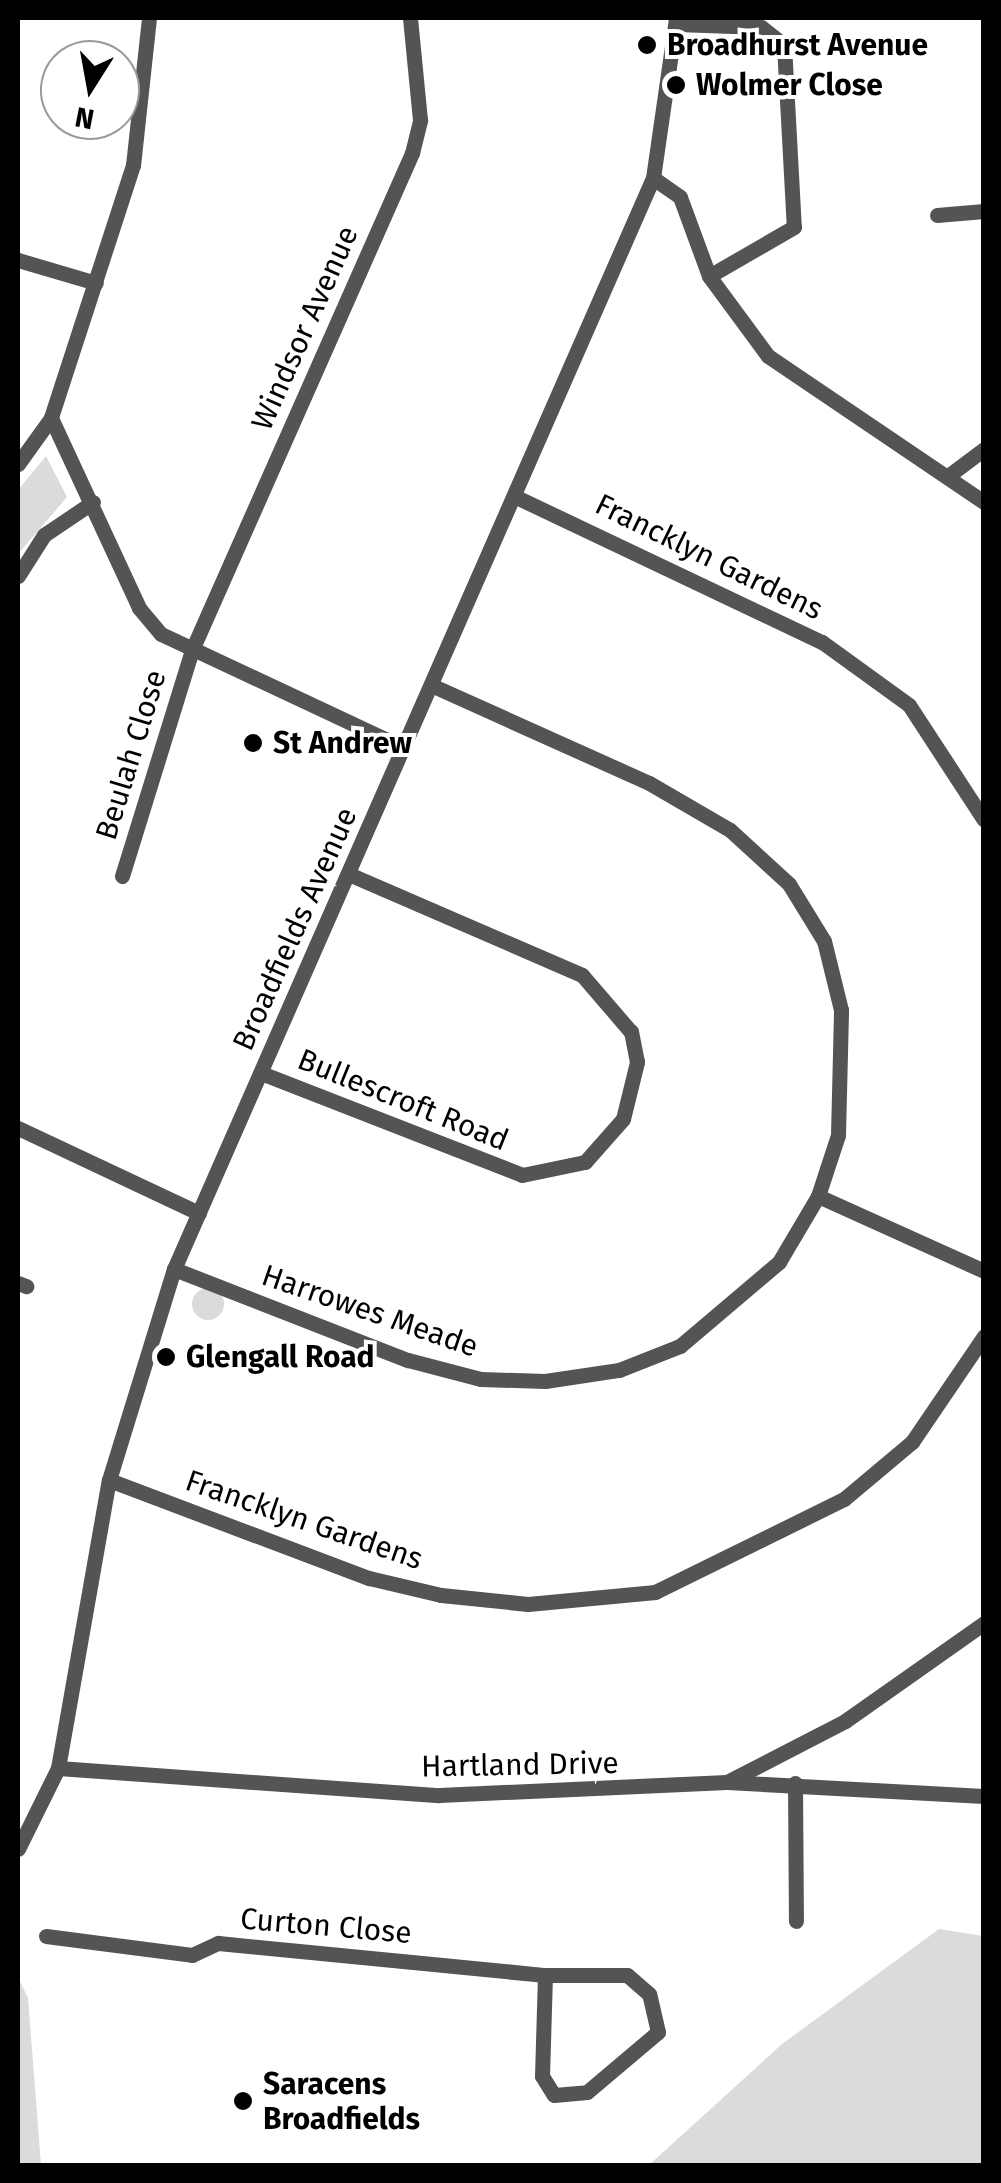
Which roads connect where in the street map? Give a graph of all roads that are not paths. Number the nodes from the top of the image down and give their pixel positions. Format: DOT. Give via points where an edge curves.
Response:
graph roads {
  1 [pos="149,18"];
  2 [pos="410,18"];
  3 [pos="676,21"];
  4 [pos="654,178"];
  5 [pos="984,211"];
  6 [pos="937,215"];
  7 [pos="18,260"];
  8 [pos="709,276"];
  9 [pos="96,283"];
  10 [pos="51,418"];
  11 [pos="984,449"];
  12 [pos="18,464"];
  13 [pos="948,476"];
  14 [pos="514,496"];
  15 [pos="93,502"];
  16 [pos="984,502"];
  17 [pos="18,576"];
  18 [pos="192,650"];
  19 [pos="431,686"];
  20 [pos="404,748"];
  21 [pos="984,820"];
  22 [pos="349,874"];
  23 [pos="122,876"];
  24 [pos="262,1073"];
  25 [pos="18,1128"];
  26 [pos="818,1196"];
  27 [pos="200,1213"];
  28 [pos="174,1270"];
  29 [pos="984,1271"];
  30 [pos="984,1336"];
  31 [pos="109,1480"];
  32 [pos="984,1623"];
  33 [pos="58,1768"];
  34 [pos="727,1782"];
  35 [pos="796,1783"];
  36 [pos="984,1796"];
  37 [pos="24,1824"];
  38 [pos="18,1849"];
  39 [pos="796,1921"];
  40 [pos="46,1936"];
  41 [pos="545,1975"];
  1 -- 9 [label="street" via="134,165"];
  2 -- 18 [label="street, Windsor Avenue" via="420,120 412,153"];
  3 -- 4 [label="street, Broadfields Avenue"];
  3 -- 8 [label="street" via="761,27 784,45 794,227"];
  4 -- 8 [label="street" via="680,196"];
  4 -- 14 [label="street, Broadfields Avenue"];
  5 -- 6 [label="street"];
  7 -- 9 [label="street"];
  8 -- 13 [label="street" via="788,376"];
  9 -- 10 [label="street"];
  10 -- 12 [label="street"];
  10 -- 15 [label="street"];
  11 -- 13 [label="street"];
  13 -- 16 [label="street"];
  14 -- 19 [label="street, Broadfields Avenue"];
  14 -- 21 [label="street, Francklyn Gardens" via="822,642 910,705"];
  15 -- 17 [label="street" via="44,535"];
  15 -- 18 [label="street" via="140,608"];
  18 -- 20 [label="street"];
  18 -- 23 [label="street, Beulah Close"];
  19 -- 20 [label="street, Broadfields Avenue"];
  19 -- 26 [label="street, Harrowes Meade" via="649,783 730,830 789,884 824,941 841,1010 838,1135"];
  20 -- 22 [label="street, Broadfields Avenue"];
  22 -- 24 [label="street, Broadfields Avenue"];
  22 -- 24 [label="street, Bullescroft Road" via="582,974 631,1032 637,1062 623,1119 585,1162 522,1176"];
  24 -- 27 [label="street, Broadfields Avenue"];
  25 -- 27 [label="street"];
  26 -- 28 [label="street, Harrowes Meade" via="778,1262 680,1346 619,1370 545,1381 481,1378 408,1360"];
  26 -- 29 [label="street"];
  27 -- 28 [label="street, Broadfields Avenue"];
  28 -- 31 [label="street, Broadfields Avenue"];
  30 -- 31 [label="street, Francklyn Gardens" via="912,1442 844,1500 655,1592 528,1604 441,1595 369,1578"];
  31 -- 33 [label="street, Broadfields Avenue"];
  32 -- 34 [label="street" via="845,1721"];
  33 -- 34 [label="street, Hartland Drive" via="439,1795"];
  33 -- 37 [label="street, Broadfields Avenue"];
  34 -- 35 [label="street, Hartland Drive"];
  35 -- 36 [label="street, Hartland Drive"];
  35 -- 39 [label="street"];
  37 -- 38 [label="street, Broadfields Avenue"];
  40 -- 41 [label="street, Curton Close" via="192,1956 218,1943"];
  41 -- 41 [label="street, Curton Close" via="542,2076 554,2095 588,2092 658,2032 649,1994 627,1976"];
}
